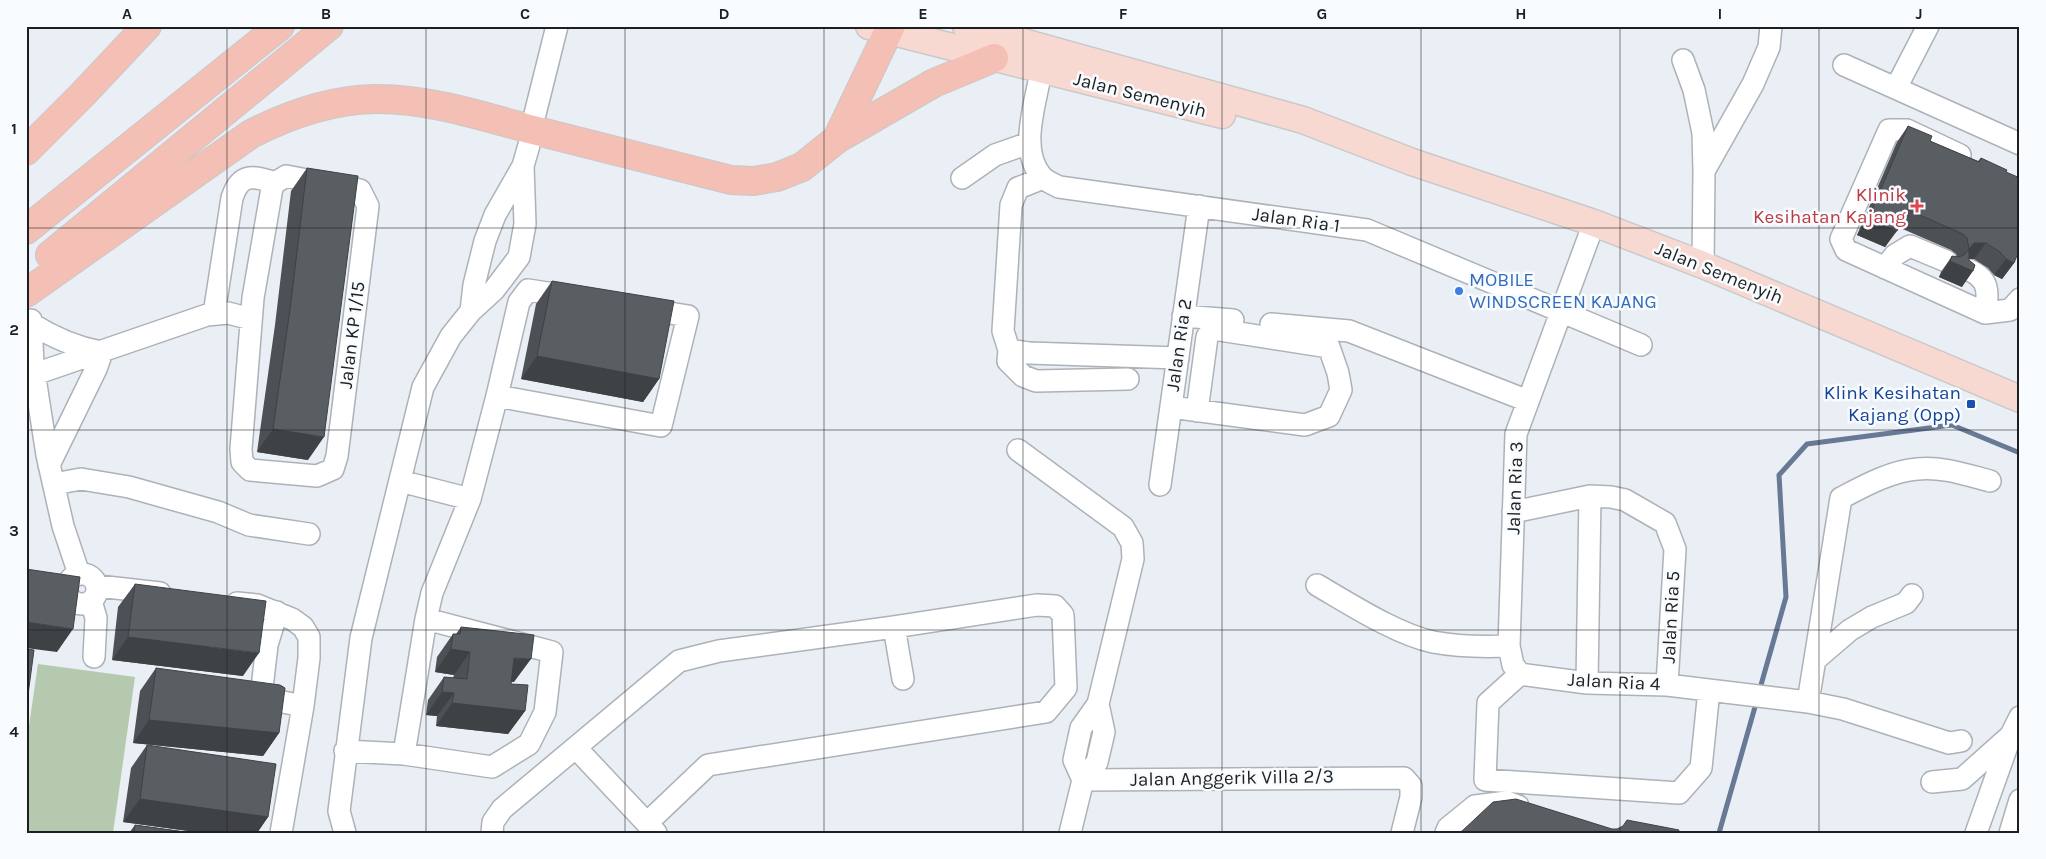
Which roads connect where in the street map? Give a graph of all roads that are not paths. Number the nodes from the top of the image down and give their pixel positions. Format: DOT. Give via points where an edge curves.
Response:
graph roads {
  1 [pos="147,26"];
  2 [pos="280,26"];
  3 [pos="329,26"];
  4 [pos="557,26"];
  5 [pos="966,26"];
  6 [pos="1771,26"];
  7 [pos="1928,26"];
  8 [pos="883,28"];
  9 [pos="994,58"];
  10 [pos="1683,60"];
  11 [pos="1844,65"];
  12 [pos="1041,71"];
  13 [pos="1896,88"];
  14 [pos="535,114"];
  15 [pos="837,139"];
  16 [pos="1028,143"];
  17 [pos="2020,144"];
  18 [pos="529,145"];
  19 [pos="26,151"];
  20 [pos="1412,162"];
  21 [pos="1976,163"];
  22 [pos="523,166"];
  23 [pos="1704,170"];
  24 [pos="962,178"];
  25 [pos="1043,178"];
  26 [pos="275,182"];
  27 [pos="1199,206"];
  28 [pos="1594,223"];
  29 [pos="26,230"];
  30 [pos="1946,261"];
  31 [pos="1704,265"];
  32 [pos="1885,268"];
  33 [pos="1969,270"];
  34 [pos="26,275"];
  35 [pos="26,293"];
  36 [pos="594,300"];
  37 [pos="2020,300"];
  38 [pos="622,305"];
  39 [pos="1561,310"];
  40 [pos="471,311"];
  41 [pos="1985,313"];
  42 [pos="214,314"];
  43 [pos="1183,316"];
  44 [pos="251,319"];
  45 [pos="1641,345"];
  46 [pos="1009,350"];
  47 [pos="102,352"];
  48 [pos="1178,358"];
  49 [pos="35,374"];
  50 [pos="1128,379"];
  51 [pos="497,396"];
  52 [pos="2020,399"];
  53 [pos="1528,401"];
  54 [pos="1171,407"];
  55 [pos="1197,411"];
  56 [pos="1018,450"];
  57 [pos="52,474"];
  58 [pos="400,481"];
  59 [pos="1990,481"];
  60 [pos="1160,484"];
  61 [pos="1590,496"];
  62 [pos="470,500"];
  63 [pos="1514,512"];
  64 [pos="309,534"];
  65 [pos="66,578"];
  66 [pos="1317,585"];
  67 [pos="95,593"];
  68 [pos="1912,595"];
  69 [pos="182,596"];
  70 [pos="220,601"];
  71 [pos="277,612"];
  72 [pos="426,620"];
  73 [pos="894,627"];
  74 [pos="1509,646"];
  75 [pos="94,657"];
  76 [pos="1815,660"];
  77 [pos="1520,674"];
  78 [pos="903,679"];
  79 [pos="1588,683"];
  80 [pos="1668,685"];
  81 [pos="1719,691"];
  82 [pos="1808,702"];
  83 [pos="302,706"];
  84 [pos="2015,726"];
  85 [pos="1961,741"];
  86 [pos="576,748"];
  87 [pos="345,752"];
  88 [pos="404,754"];
  89 [pos="1083,780"];
  90 [pos="1932,782"];
  91 [pos="2020,800"];
  92 [pos="1533,811"];
  93 [pos="2020,819"];
  94 [pos="651,828"];
  95 [pos="281,833"];
  96 [pos="345,833"];
  97 [pos="492,833"];
  98 [pos="1070,833"];
  99 [pos="1402,833"];
  100 [pos="1446,833"];
  101 [pos="1976,833"];
  102 [pos="2010,833"];
  103 [pos="2019,833"];
  1 -- 19 [label="highway"];
  2 -- 29 [label="highway"];
  3 -- 34 [label="highway"];
  4 -- 14 [label="street"];
  5 -- 20 [label="main road, Jalan Semenyih" via="1303,120"];
  6 -- 23 [label="street" via="1769,47 1753,84"];
  7 -- 13 [label="street"];
  8 -- 9 [label="main road, Jalan Semenyih"];
  8 -- 15 [label="highway"];
  9 -- 12 [label="main road, Jalan Semenyih"];
  9 -- 15 [label="highway" via="934,83"];
  10 -- 23 [label="street" via="1694,90 1703,133"];
  11 -- 13 [label="street"];
  12 -- 16 [label="street"];
  12 -- 20 [label="main road, Jalan Semenyih"];
  13 -- 17 [label="street"];
  15 -- 35 [label="highway" via="802,167 777,177 731,180 411,101 374,99 348,102 291,115 251,134"];
  16 -- 24 [label="street" via="996,154"];
  16 -- 25 [label="street" via="1034,164"];
  18 -- 22 [label="street"];
  20 -- 28 [label="main road, Jalan Semenyih"];
  21 -- 32 [label="street" via="1907,130 1889,130 1841,239 1846,250"];
  22 -- 40 [label="street" via="495,215 485,241"];
  22 -- 40 [label="street" via="525,224 519,257 494,290"];
  23 -- 31 [label="street"];
  25 -- 27 [label="street, Jalan Ria 1" via="1059,187"];
  25 -- 46 [label="street" via="1018,188 1010,204 1003,331"];
  26 -- 42 [label="street" via="247,178 236,187"];
  26 -- 44 [label="street, Jalan KP 1/15"];
  26 -- 44 [label="street, Jalan KP 1/15" via="286,176 360,190 368,206 333,469 317,476 250,470 242,462"];
  27 -- 39 [label="street, Jalan Ria 1" via="1367,230"];
  27 -- 43 [label="street, Jalan Ria 2"];
  28 -- 31 [label="main road, Jalan Semenyih"];
  28 -- 39 [label="street, Jalan Ria 3"];
  30 -- 32 [label="street" via="1910,246 1895,255"];
  31 -- 52 [label="main road, Jalan Semenyih"];
  32 -- 41 [label="street"];
  33 -- 41 [label="street" via="1980,275 1985,285 1988,295"];
  36 -- 51 [label="street" via="528,290 519,302"];
  37 -- 41 [label="street" via="2010,310"];
  38 -- 51 [label="street" via="688,316 661,426"];
  39 -- 45 [label="street, Jalan Ria 1"];
  39 -- 53 [label="street, Jalan Ria 3"];
  40 -- 58 [label="street" via="451,336 423,387"];
  42 -- 44 [label="street" via="228,313"];
  42 -- 47 [label="street"];
  43 -- 48 [label="street, Jalan Ria 2"];
  43 -- 53 [label="street" via="1348,331"];
  46 -- 48 [label="street"];
  46 -- 50 [label="street" via="1008,361 1022,376 1036,381"];
  47 -- 49 [label="street"];
  47 -- 49 [label="street" via="48,335 31,322"];
  47 -- 57 [label="street"];
  48 -- 54 [label="street, Jalan Ria 2"];
  49 -- 57 [label="street"];
  51 -- 62 [label="street"];
  53 -- 63 [label="street, Jalan Ria 3" via="1516,434"];
  54 -- 55 [label="street"];
  54 -- 60 [label="street, Jalan Ria 2"];
  55 -- 55 [label="street" via="1305,425 1329,416 1341,390 1329,347 1213,329 1207,337"];
  56 -- 89 [label="street" via="1123,527 1132,543 1133,560 1098,704 1081,728 1074,760"];
  57 -- 64 [label="street" via="129,487 218,512 249,525"];
  57 -- 65 [label="street" via="63,526"];
  58 -- 62 [label="street"];
  58 -- 87 [label="street" via="361,638"];
  59 -- 76 [label="street" via="1917,468 1876,480 1840,498"];
  61 -- 63 [label="street"];
  61 -- 79 [label="street"];
  61 -- 80 [label="street, Jalan Ria 5" via="1625,500 1665,523 1675,549"];
  62 -- 72 [label="street" via="432,593"];
  63 -- 74 [label="street, Jalan Ria 3"];
  65 -- 67 [label="street" via="91,576"];
  65 -- 67 [label="street" via="67,593 74,603 86,605"];
  66 -- 74 [label="street" via="1388,625 1432,642 1470,648"];
  67 -- 69 [label="street"];
  67 -- 75 [label="street"];
  68 -- 76 [label="street" via="1906,604 1872,617 1850,630"];
  70 -- 71 [label="street" via="257,605"];
  71 -- 83 [label="street" via="303,626 309,637"];
  71 -- 83 [label="street" via="267,645 262,688 273,700"];
  72 -- 88 [label="street"];
  72 -- 88 [label="street" via="552,652 545,712 529,744 492,767"];
  73 -- 78 [label="street"];
  73 -- 86 [label="street" via="719,651 678,661"];
  73 -- 94 [label="street" via="1037,604 1055,606 1064,615 1066,688 1046,712 708,765"];
  74 -- 77 [label="street, Jalan Ria 3" via="1513,665"];
  76 -- 82 [label="street"];
  77 -- 79 [label="street, Jalan Ria 4"];
  77 -- 81 [label="street" via="1488,703 1485,780 1680,793 1701,768"];
  79 -- 80 [label="street, Jalan Ria 4"];
  80 -- 81 [label="street, Jalan Ria 4"];
  81 -- 82 [label="street, Jalan Ria 4"];
  82 -- 85 [label="street, Jalan Ria 4" via="1843,709 1949,743"];
  83 -- 95 [label="street" via="283,770"];
  84 -- 90 [label="street" via="1962,779"];
  84 -- 101 [label="street"];
  86 -- 94 [label="street"];
  86 -- 97 [label="street" via="502,809 493,822"];
  87 -- 88 [label="street"];
  87 -- 96 [label="street" via="339,811"];
  89 -- 98 [label="street"];
  89 -- 99 [label="street, Jalan Anggerik Villa 2/3" via="1404,778 1411,786 1411,797"];
  91 -- 102 [label="street"];
  92 -- 100 [label="street" via="1507,802 1475,806"];
  93 -- 103 [label="street"];
}
